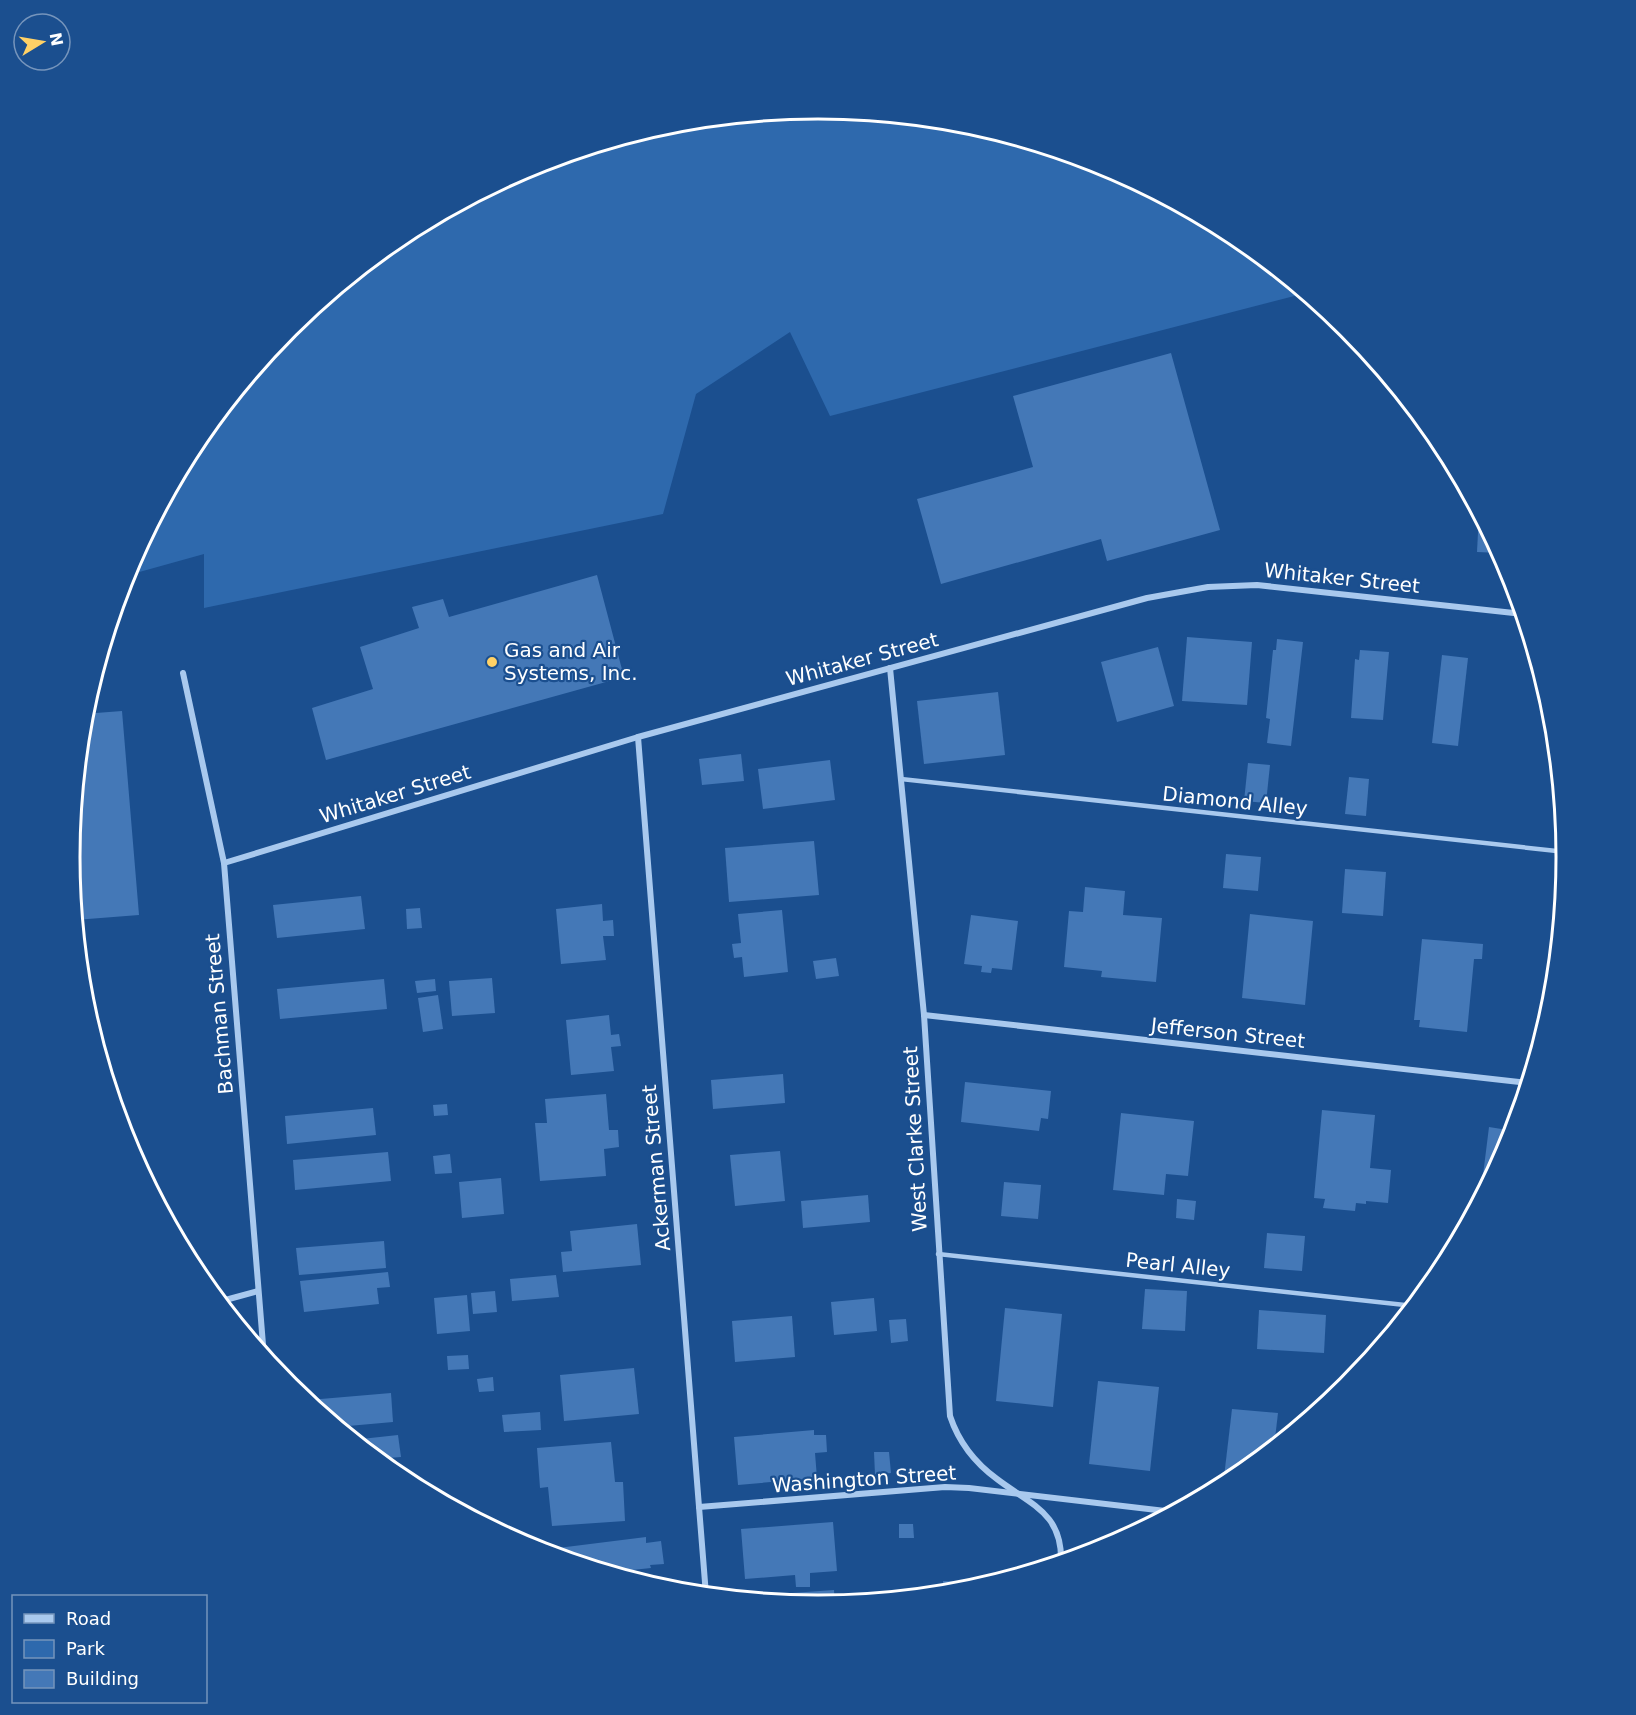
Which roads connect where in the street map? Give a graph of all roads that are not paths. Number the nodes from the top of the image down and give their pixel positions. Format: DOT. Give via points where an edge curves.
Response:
graph roads {
  1 [pos="1514,613"];
  2 [pos="890,668"];
  3 [pos="183,673"];
  4 [pos="638,737"];
  5 [pos="901,779"];
  6 [pos="1556,851"];
  7 [pos="224,863"];
  8 [pos="924,1015"];
  9 [pos="1521,1082"];
  10 [pos="938,1254"];
  11 [pos="258,1291"];
  12 [pos="227,1300"];
  13 [pos="1405,1305"];
  14 [pos="263,1344"];
  15 [pos="1021,1495"];
  16 [pos="699,1507"];
  17 [pos="1162,1511"];
  18 [pos="1061,1555"];
  19 [pos="705,1587"];
  1 -- 2 [label="street, Whitaker Street" via="1257,585 1208,587 1147,598"];
  2 -- 4 [label="street, Whitaker Street"];
  2 -- 5 [label="street, West Clarke Street"];
  3 -- 7 [label="street, Bachman Street"];
  4 -- 7 [label="street, Whitaker Street"];
  4 -- 16 [label="street, Ackerman Street"];
  5 -- 6 [label="lane, Diamond Alley"];
  5 -- 8 [label="street, West Clarke Street"];
  7 -- 11 [label="street, Bachman Street"];
  8 -- 9 [label="street, Jefferson Street"];
  8 -- 10 [label="street, West Clarke Street"];
  10 -- 13 [label="lane, Pearl Alley"];
  10 -- 15 [label="street, West Clarke Street" via="953,1427 974,1459"];
  11 -- 12 [label="street"];
  11 -- 14 [label="street, Bachman Street"];
  15 -- 16 [label="street, Washington Street" via="936,1488"];
  15 -- 17 [label="street, Washington Street"];
  15 -- 18 [label="street, West Clarke Street" via="1053,1523 1060,1539"];
  16 -- 19 [label="street, Ackerman Street"];
}
